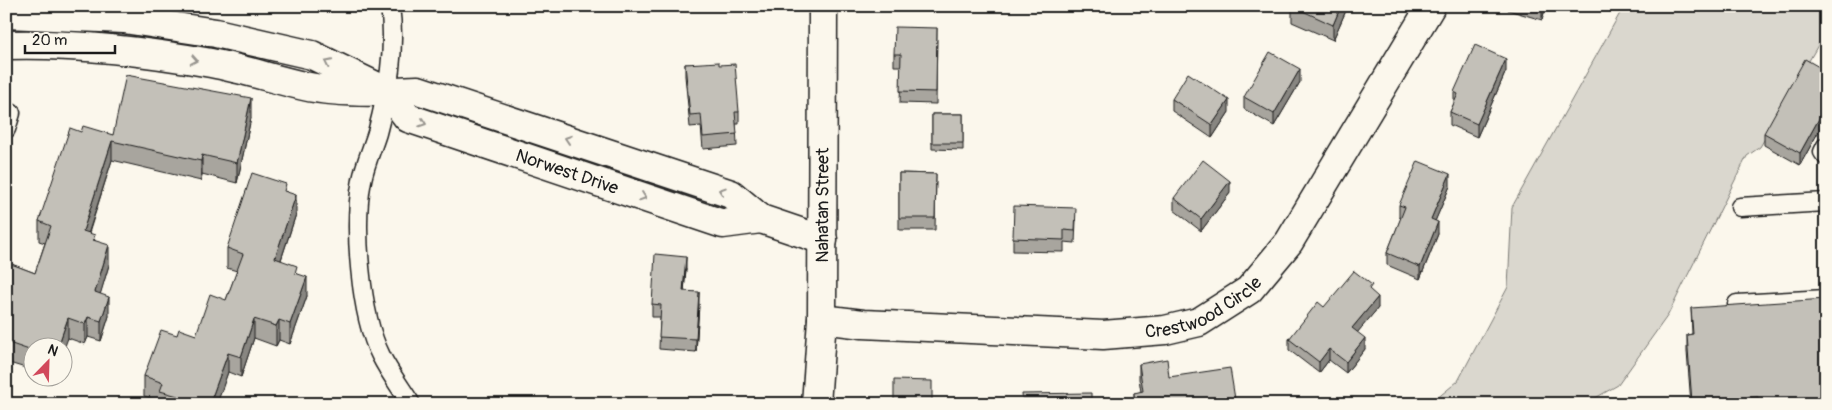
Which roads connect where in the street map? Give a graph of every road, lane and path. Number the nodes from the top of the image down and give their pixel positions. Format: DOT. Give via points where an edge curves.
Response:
graph roads {
  1 [pos="390,6"];
  2 [pos="823,6"];
  3 [pos="1431,6"];
  4 [pos="6,14"];
  5 [pos="6,45"];
  6 [pos="388,92"];
  7 [pos="1826,146"];
  8 [pos="1826,156"];
  9 [pos="1826,202"];
  10 [pos="1740,207"];
  11 [pos="822,240"];
  12 [pos="1826,299"];
  13 [pos="1736,304"];
  14 [pos="822,319"];
  15 [pos="411,404"];
  16 [pos="816,404"];
  1 -- 6 [label="lane" via="392,29"];
  2 -- 11 [label="street, Nahatan Street"];
  3 -- 14 [label="street, Crestwood Circle" via="1289,242 1249,290 1199,322 1165,330 1103,335 863,324"];
  6 -- 4 [label="street, Norwest Drive, one-way" via="312,55 216,33 124,19"];
  5 -- 6 [label="street, one-way" via="122,50 211,63 306,86"];
  6 -- 11 [label="street, Norwest Drive" via="408,118 724,224 760,219"];
  6 -- 15 [label="lane" via="362,180 362,279 376,344"];
  7 -- 8 [label="lane" via="1823,152"];
  9 -- 10 [label="lane"];
  11 -- 14 [label="street, Nahatan Street"];
  12 -- 13 [label="lane"];
  14 -- 16 [label="street, Nahatan Street"];
}
